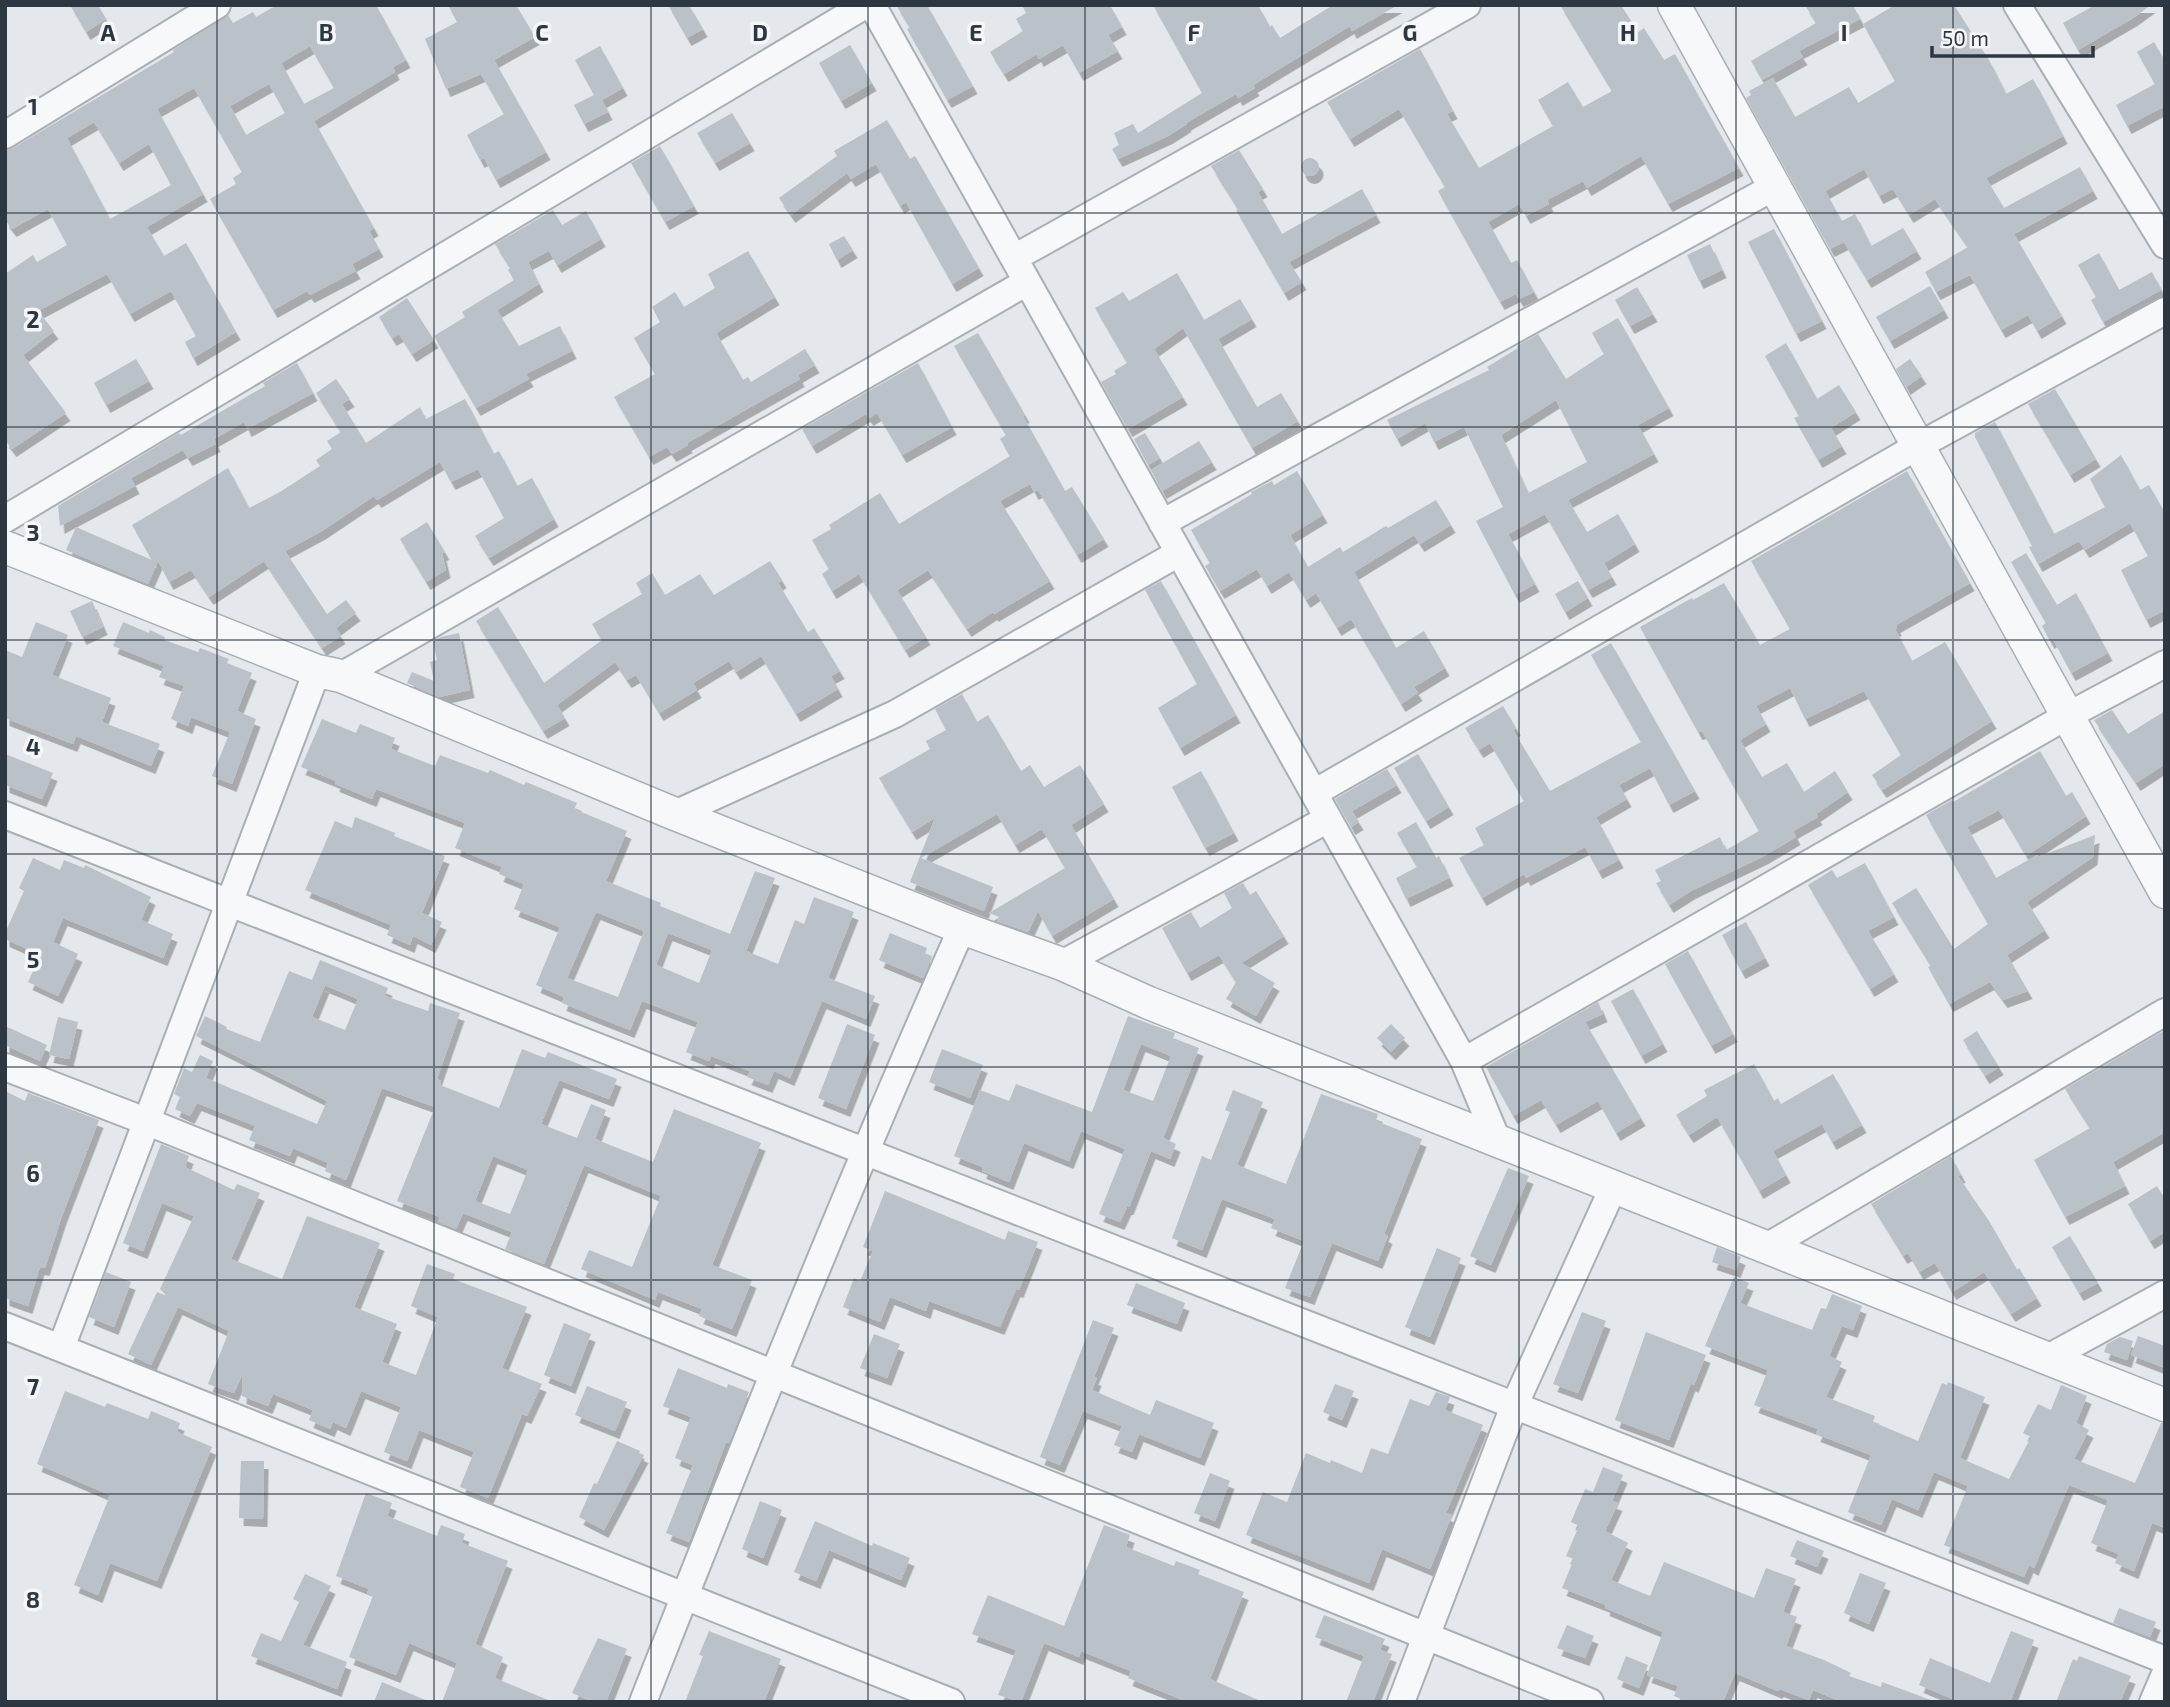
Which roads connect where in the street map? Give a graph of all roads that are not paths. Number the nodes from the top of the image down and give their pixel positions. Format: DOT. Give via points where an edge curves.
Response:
graph roads {
  1 [pos="217,5"];
  2 [pos="865,5"];
  3 [pos="872,5"];
  4 [pos="1467,5"];
  5 [pos="1674,5"];
  6 [pos="2017,5"];
  7 [pos="5,135"];
  8 [pos="1774,187"];
  9 [pos="2165,245"];
  10 [pos="1014,258"];
  11 [pos="1027,282"];
  12 [pos="2165,311"];
  13 [pos="1918,446"];
  14 [pos="5,519"];
  15 [pos="1162,523"];
  16 [pos="5,547"];
  17 [pos="1179,553"];
  18 [pos="2165,664"];
  19 [pos="329,673"];
  20 [pos="2067,716"];
  21 [pos="1314,793"];
  22 [pos="675,814"];
  23 [pos="5,816"];
  24 [pos="1328,819"];
  25 [pos="2165,892"];
  26 [pos="231,902"];
  27 [pos="962,928"];
  28 [pos="1062,964"];
  29 [pos="2165,1012"];
  30 [pos="1464,1061"];
  31 [pos="5,1067"];
  32 [pos="149,1122"];
  33 [pos="1498,1142"];
  34 [pos="867,1152"];
  35 [pos="1613,1188"];
  36 [pos="1765,1248"];
  37 [pos="2165,1294"];
  38 [pos="5,1326"];
  39 [pos="61,1348"];
  40 [pos="2048,1358"];
  41 [pos="775,1373"];
  42 [pos="2165,1405"];
  43 [pos="1514,1406"];
  44 [pos="685,1596"];
  45 [pos="1428,1636"];
  46 [pos="2165,1660"];
  47 [pos="2165,1674"];
  48 [pos="643,1702"];
  49 [pos="951,1702"];
  50 [pos="1401,1702"];
  51 [pos="1590,1702"];
  52 [pos="2153,1702"];
  1 -- 7 [label="street"];
  2 -- 14 [label="street"];
  3 -- 10 [label="street"];
  4 -- 10 [label="street"];
  5 -- 8 [label="street"];
  6 -- 9 [label="street"];
  8 -- 13 [label="street"];
  8 -- 15 [label="street"];
  10 -- 11 [label="street"];
  11 -- 15 [label="street"];
  11 -- 19 [label="street"];
  12 -- 13 [label="street"];
  13 -- 20 [label="street"];
  13 -- 21 [label="street"];
  15 -- 17 [label="street"];
  16 -- 19 [label="street"];
  17 -- 21 [label="street"];
  17 -- 22 [label="street" via="895,714"];
  18 -- 20 [label="street"];
  19 -- 22 [label="street"];
  19 -- 26 [label="street"];
  20 -- 25 [label="street"];
  20 -- 30 [label="street"];
  21 -- 24 [label="street"];
  22 -- 27 [label="street"];
  23 -- 26 [label="street"];
  24 -- 28 [label="street"];
  24 -- 30 [label="street"];
  26 -- 32 [label="street"];
  26 -- 34 [label="street"];
  27 -- 28 [label="street"];
  27 -- 34 [label="street"];
  28 -- 33 [label="street"];
  29 -- 36 [label="street"];
  30 -- 33 [label="street"];
  31 -- 32 [label="street"];
  32 -- 39 [label="street"];
  32 -- 41 [label="street"];
  33 -- 35 [label="street"];
  34 -- 41 [label="street"];
  34 -- 43 [label="street"];
  35 -- 36 [label="street"];
  35 -- 43 [label="street"];
  36 -- 40 [label="street"];
  37 -- 40 [label="street"];
  38 -- 39 [label="street"];
  39 -- 44 [label="street"];
  40 -- 42 [label="street"];
  41 -- 44 [label="street"];
  41 -- 45 [label="street"];
  43 -- 45 [label="street"];
  43 -- 46 [label="street"];
  44 -- 48 [label="street"];
  44 -- 49 [label="street"];
  45 -- 50 [label="street"];
  45 -- 51 [label="street"];
  47 -- 52 [label="street"];
}
